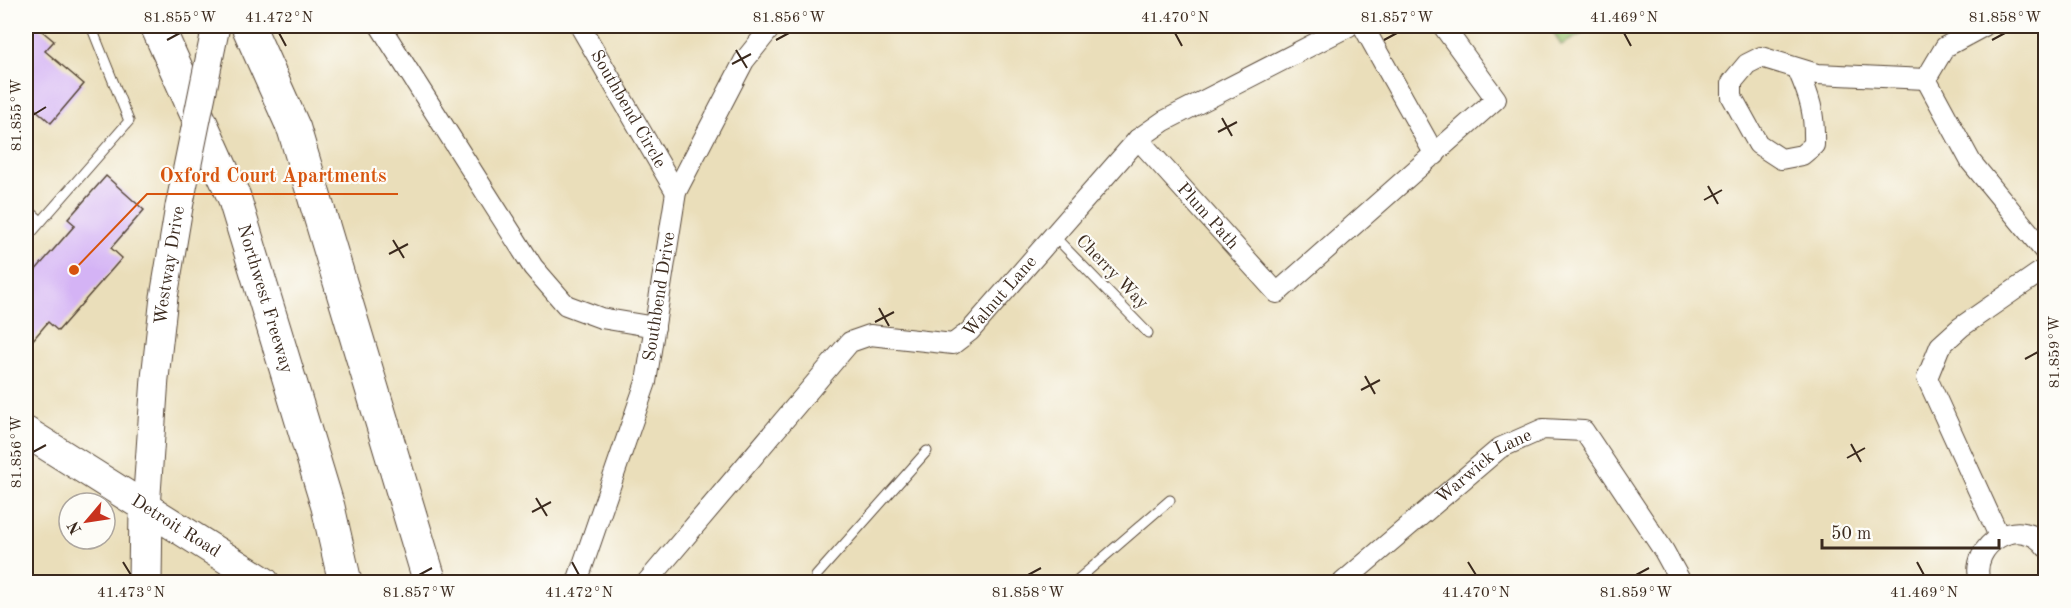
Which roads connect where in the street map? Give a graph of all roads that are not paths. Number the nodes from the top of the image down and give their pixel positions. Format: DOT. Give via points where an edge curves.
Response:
graph roads {
  1 [pos="91,26"];
  2 [pos="157,26"];
  3 [pos="216,26"];
  4 [pos="248,26"];
  5 [pos="380,26"];
  6 [pos="580,26"];
  7 [pos="772,26"];
  8 [pos="1349,26"];
  9 [pos="1363,26"];
  10 [pos="1443,26"];
  11 [pos="1984,26"];
  12 [pos="1797,68"];
  13 [pos="1926,78"];
  14 [pos="1138,139"];
  15 [pos="1435,155"];
  16 [pos="676,192"];
  17 [pos="26,208"];
  18 [pos="41,221"];
  19 [pos="1053,235"];
  20 [pos="26,239"];
  21 [pos="2046,253"];
  22 [pos="2046,268"];
  23 [pos="655,327"];
  24 [pos="1148,333"];
  25 [pos="26,432"];
  26 [pos="927,451"];
  27 [pos="1170,500"];
  28 [pos="146,508"];
  29 [pos="1999,536"];
  30 [pos="2046,547"];
  31 [pos="145,582"];
  32 [pos="264,582"];
  33 [pos="345,582"];
  34 [pos="430,582"];
  35 [pos="577,582"];
  36 [pos="647,582"];
  37 [pos="818,582"];
  38 [pos="1075,582"];
  39 [pos="1344,582"];
  40 [pos="1681,582"];
  41 [pos="1980,582"];
  1 -- 18 [label="lane" via="129,120"];
  2 -- 33 [label="highway, Northwest Freeway" via="234,197 328,507"];
  3 -- 28 [label="main road, Westway Drive, bridge" via="165,297"];
  4 -- 34 [label="highway" via="294,129"];
  5 -- 23 [label="street" via="533,267 566,305 602,318"];
  6 -- 16 [label="street, Southbend Circle"];
  7 -- 16 [label="street, Southbend Drive" via="744,60"];
  8 -- 14 [label="street, Walnut Lane" via="1164,121"];
  9 -- 15 [label="street"];
  10 -- 15 [label="street" via="1496,99"];
  11 -- 13 [label="street" via="1945,47"];
  12 -- 12 [label="street" via="1815,122 1814,145 1802,155 1781,159 1758,144 1732,97 1732,82 1747,64 1761,57"];
  12 -- 13 [label="street" via="1816,74"];
  13 -- 21 [label="street" via="1971,162"];
  14 -- 15 [label="street, Plum Path" via="1277,293"];
  14 -- 19 [label="street, Walnut Lane"];
  16 -- 23 [label="street, Southbend Drive"];
  17 -- 18 [label="lane"];
  18 -- 20 [label="lane"];
  19 -- 24 [label="lane, Cherry Way"];
  19 -- 36 [label="street, Walnut Lane" via="970,331 953,344 870,335 850,342"];
  22 -- 29 [label="street" via="1940,346 1927,378"];
  23 -- 35 [label="street, Southbend Drive" via="646,382"];
  25 -- 28 [label="main road, Detroit Road"];
  26 -- 37 [label="lane" via="816,576"];
  27 -- 38 [label="lane"];
  28 -- 31 [label="highway"];
  28 -- 32 [label="main road, Detroit Road"];
  29 -- 30 [label="street" via="2026,533"];
  29 -- 41 [label="street" via="1982,553"];
  39 -- 40 [label="street, Warwick Lane" via="1500,448 1543,429 1584,431"];
}
